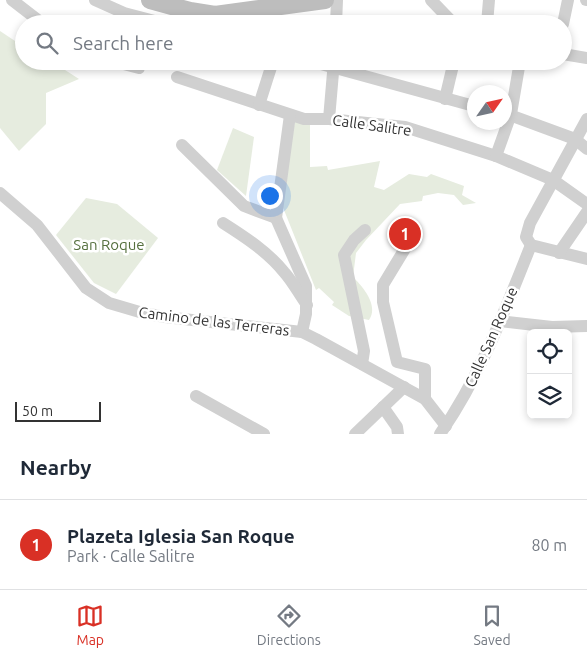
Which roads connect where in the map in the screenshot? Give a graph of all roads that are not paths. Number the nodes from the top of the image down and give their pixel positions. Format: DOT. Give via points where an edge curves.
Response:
graph roads {
  1 [pos="12,0"];
  2 [pos="95,0"];
  3 [pos="150,0"];
  4 [pos="325,0"];
  5 [pos="337,0"];
  6 [pos="431,0"];
  7 [pos="489,0"];
  8 [pos="568,0"];
  9 [pos="202,7"];
  10 [pos="31,15"];
  11 [pos="118,15"];
  12 [pos="215,15"];
  13 [pos="249,15"];
  14 [pos="337,15"];
  15 [pos="445,15"];
  16 [pos="488,15"];
  17 [pos="565,15"];
  18 [pos="572,56"];
  19 [pos="587,58"];
  20 [pos="270,70"];
  21 [pos="333,70"];
  22 [pos="352,70"];
  23 [pos="452,70"];
  24 [pos="518,70"];
  25 [pos="177,77"];
  26 [pos="512,96"];
  27 [pos="445,99"];
  28 [pos="467,104"];
  29 [pos="259,105"];
  30 [pos="290,115"];
  31 [pos="512,115"];
  32 [pos="329,119"];
  33 [pos="587,119"];
  34 [pos="503,130"];
  35 [pos="575,139"];
  36 [pos="182,144"];
  37 [pos="587,149"];
  38 [pos="496,156"];
  39 [pos="553,180"];
  40 [pos="0,192"];
  41 [pos="587,204"];
  42 [pos="587,212"];
  43 [pos="276,218"];
  44 [pos="223,223"];
  45 [pos="366,230"];
  46 [pos="532,245"];
  47 [pos="406,247"];
  48 [pos="559,253"];
  49 [pos="587,259"];
  50 [pos="307,305"];
  51 [pos="500,321"];
  52 [pos="587,326"];
  53 [pos="302,332"];
  54 [pos="362,364"];
  55 [pos="404,387"];
  56 [pos="196,396"];
  57 [pos="425,399"];
  58 [pos="383,407"];
  59 [pos="443,430"];
  60 [pos="264,434"];
  61 [pos="355,434"];
  62 [pos="398,434"];
  1 -- 10 [label="street"];
  2 -- 11 [label="street"];
  3 -- 9 [label="main road"];
  4 -- 13 [label="main road"];
  5 -- 14 [label="street"];
  6 -- 15 [label="street"];
  7 -- 16 [label="street"];
  8 -- 17 [label="street"];
  9 -- 12 [label="main road"];
  18 -- 19 [label="street"];
  20 -- 29 [label="street"];
  21 -- 32 [label="street"];
  22 -- 27 [label="street"];
  23 -- 27 [label="street"];
  24 -- 26 [label="street"];
  25 -- 29 [label="street, Calle Salitre"];
  27 -- 28 [label="street"];
  29 -- 30 [label="street, Calle Salitre"];
  30 -- 32 [label="street, Calle Salitre" via="304,120"];
  30 -- 43 [label="street"];
  31 -- 35 [label="street"];
  32 -- 38 [label="street, Calle Salitre" via="405,127"];
  33 -- 35 [label="street"];
  34 -- 38 [label="street"];
  35 -- 37 [label="street"];
  35 -- 39 [label="street"];
  36 -- 43 [label="street" via="244,206"];
  38 -- 39 [label="street, Calle Salitre"];
  39 -- 41 [label="street, Calle Salitre"];
  39 -- 46 [label="street" via="530,223 526,237"];
  40 -- 53 [label="street, Camino de las Terreras" via="42,231 86,288 109,303 165,317"];
  42 -- 48 [label="street"];
  43 -- 50 [label="street" via="306,286"];
  44 -- 50 [label="street" via="269,256"];
  45 -- 54 [label="street" via="344,255 364,351"];
  46 -- 48 [label="street"];
  46 -- 51 [label="street, Calle San Roque"];
  47 -- 57 [label="street" via="384,285 383,302 397,362 425,369"];
  48 -- 49 [label="street"];
  50 -- 53 [label="street"];
  51 -- 52 [label="street" via="552,327"];
  51 -- 59 [label="street, Calle San Roque" via="461,404"];
  53 -- 54 [label="street, Camino de las Terreras"];
  54 -- 55 [label="street, Camino de las Terreras"];
  55 -- 57 [label="street, Camino de las Terreras"];
  55 -- 58 [label="street"];
  56 -- 60 [label="street"];
  57 -- 59 [label="street, Camino de las Terreras"];
  58 -- 61 [label="street"];
  58 -- 62 [label="street" via="397,427"];
}
